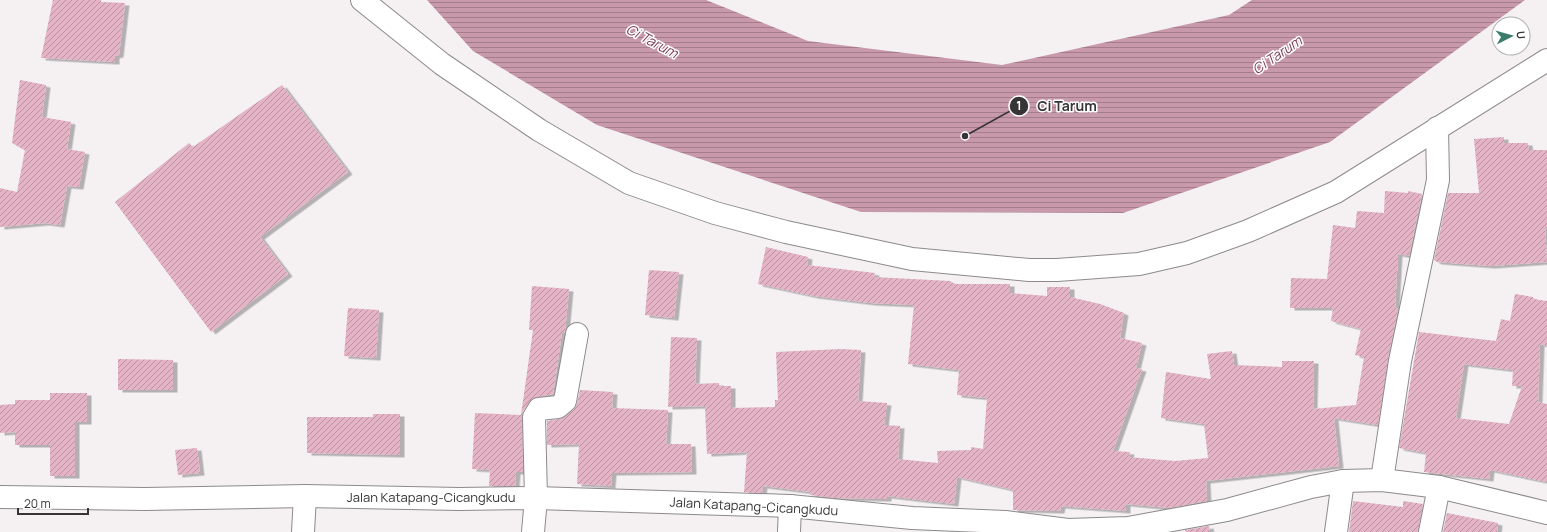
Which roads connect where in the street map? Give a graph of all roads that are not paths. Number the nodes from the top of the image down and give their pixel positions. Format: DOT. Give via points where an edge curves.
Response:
graph roads {
  1 [pos="362,0"];
  2 [pos="1547,60"];
  3 [pos="1437,128"];
  4 [pos="577,334"];
  5 [pos="1382,480"];
  6 [pos="1343,481"];
  7 [pos="1438,487"];
  8 [pos="305,496"];
  9 [pos="0,497"];
  10 [pos="536,498"];
  11 [pos="790,506"];
  12 [pos="1547,513"];
  13 [pos="911,525"];
  14 [pos="1165,527"];
  15 [pos="303,532"];
  16 [pos="533,532"];
  17 [pos="789,532"];
  18 [pos="1336,532"];
  19 [pos="1430,532"];
  1 -- 3 [label="street" via="442,64 539,130 629,183 715,213 786,232 912,259 1057,270 1139,264 1187,253 1248,232 1336,192"];
  2 -- 3 [label="street"];
  3 -- 5 [label="street" via="1438,180 1400,361"];
  4 -- 10 [label="street" via="565,401 558,407 539,409 534,417"];
  5 -- 6 [label="street, Jalan Katapang-Cicangkudu"];
  5 -- 7 [label="street, Jalan Katapang-Cicangkudu"];
  6 -- 14 [label="street, Jalan Katapang-Cicangkudu" via="1279,494"];
  6 -- 18 [label="street"];
  7 -- 12 [label="street, Jalan Katapang-Cicangkudu"];
  7 -- 19 [label="street"];
  8 -- 9 [label="street, Jalan Katapang-Cicangkudu" via="145,499"];
  8 -- 10 [label="street, Jalan Katapang-Cicangkudu"];
  8 -- 15 [label="street"];
  10 -- 11 [label="street, Jalan Katapang-Cicangkudu"];
  10 -- 16 [label="street"];
  11 -- 13 [label="street, Jalan Katapang-Cicangkudu"];
  11 -- 17 [label="street"];
  13 -- 14 [label="street, Jalan Katapang-Cicangkudu" via="1005,522 1068,530"];
}
